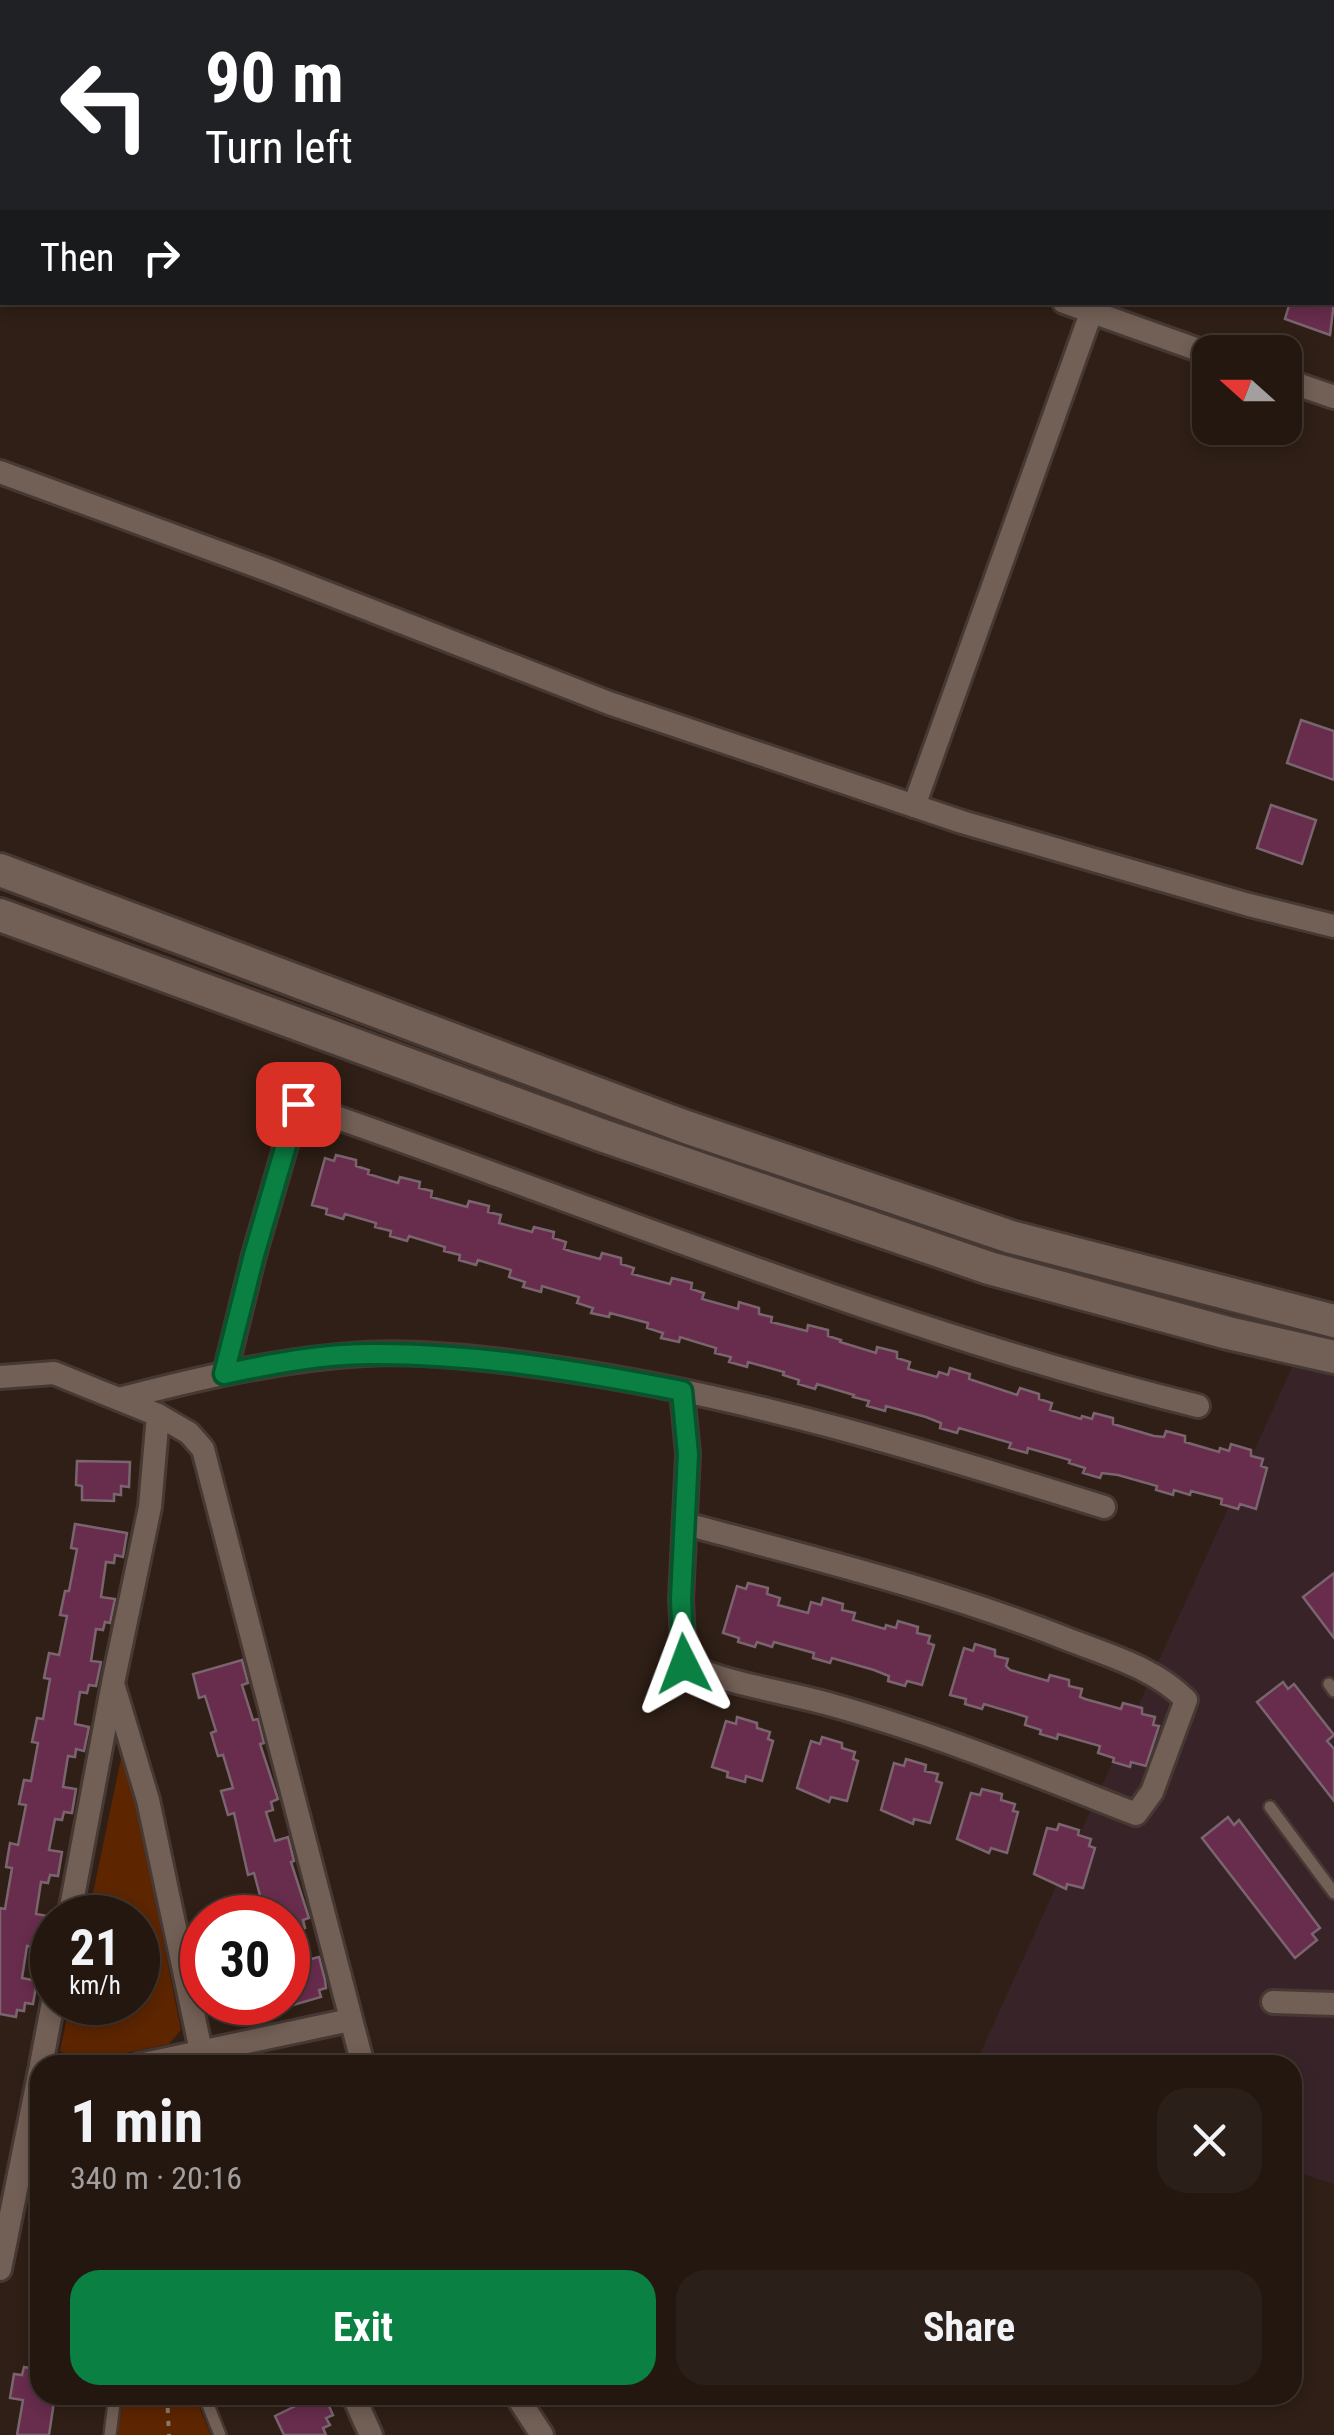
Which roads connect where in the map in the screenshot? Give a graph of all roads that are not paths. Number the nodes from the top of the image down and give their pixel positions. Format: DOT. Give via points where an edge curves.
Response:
graph roads {
  1 [pos="1093,307"];
  2 [pos="1192,347"];
  3 [pos="1302,386"];
  4 [pos="1334,398"];
  5 [pos="0,472"];
  6 [pos="914,806"];
  7 [pos="0,870"];
  8 [pos="0,915"];
  9 [pos="1334,926"];
  10 [pos="1334,1320"];
  11 [pos="1334,1357"];
  12 [pos="224,1374"];
  13 [pos="0,1378"];
  14 [pos="682,1391"];
  15 [pos="119,1399"];
  16 [pos="1198,1406"];
  17 [pos="158,1415"];
  18 [pos="1104,1507"];
  19 [pos="686,1524"];
  20 [pos="113,1683"];
  21 [pos="1270,1807"];
  22 [pos="1334,1892"];
  23 [pos="73,1895"];
  24 [pos="1273,2002"];
  25 [pos="1334,2004"];
  26 [pos="350,2020"];
  27 [pos="49,2025"];
  28 [pos="43,2055"];
  29 [pos="203,2055"];
  30 [pos="216,2055"];
  31 [pos="360,2055"];
  32 [pos="30,2121"];
  33 [pos="0,2268"];
  34 [pos="114,2405"];
  35 [pos="208,2405"];
  36 [pos="358,2405"];
  37 [pos="522,2405"];
  38 [pos="110,2435"];
  39 [pos="220,2435"];
  40 [pos="371,2435"];
  41 [pos="542,2435"];
  1 -- 2 [label="street"];
  1 -- 6 [label="street"];
  3 -- 4 [label="street"];
  5 -- 6 [label="street" via="610,703"];
  6 -- 9 [label="street"];
  7 -- 10 [label="street" via="686,1126 1012,1238"];
  8 -- 11 [label="street" via="601,1135 989,1268"];
  12 -- 14 [label="street" via="367,1354 503,1360"];
  12 -- 15 [label="street"];
  12 -- 16 [label="street" via="298,1104 862,1308"];
  13 -- 15 [label="street" via="54,1373"];
  14 -- 18 [label="street" via="915,1448"];
  14 -- 19 [label="street"];
  15 -- 17 [label="street"];
  17 -- 20 [label="street" via="150,1506"];
  17 -- 26 [label="street" via="203,1449"];
  19 -- 19 [label="street" via="684,1664 963,1746 1136,1814 1152,1792 1186,1700 1172,1686 994,1610"];
  20 -- 23 [label="street"];
  20 -- 29 [label="street" via="148,1800"];
  21 -- 22 [label="lane"];
  24 -- 25 [label="street"];
  26 -- 30 [label="street"];
  26 -- 31 [label="street"];
  27 -- 28 [label="street"];
  32 -- 33 [label="street"];
  34 -- 38 [label="lane"];
  35 -- 39 [label="lane"];
  36 -- 40 [label="street"];
  37 -- 41 [label="street"];
}
